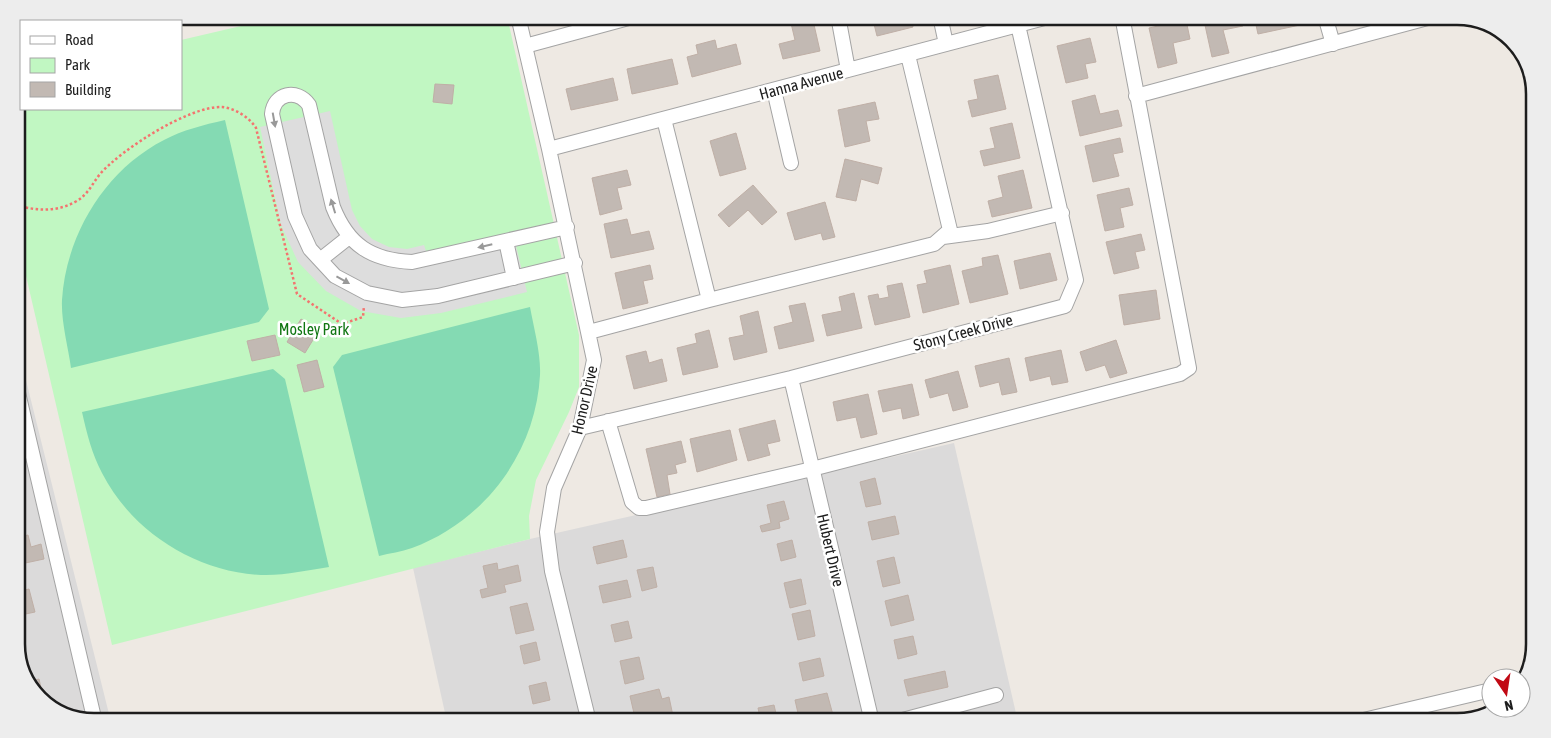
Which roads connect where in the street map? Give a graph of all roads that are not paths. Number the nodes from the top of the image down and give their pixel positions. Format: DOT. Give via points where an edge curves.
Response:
graph roads {
  1 [pos="520,25"];
  2 [pos="603,25"];
  3 [pos="840,25"];
  4 [pos="942,25"];
  5 [pos="1018,25"];
  6 [pos="1124,25"];
  7 [pos="1328,25"];
  8 [pos="1403,25"];
  9 [pos="946,44"];
  10 [pos="1333,44"];
  11 [pos="525,46"];
  12 [pos="908,56"];
  13 [pos="848,70"];
  14 [pos="774,90"];
  15 [pos="1136,96"];
  16 [pos="664,119"];
  17 [pos="550,149"];
  18 [pos="791,163"];
  19 [pos="1062,213"];
  20 [pos="567,227"];
  21 [pos="349,237"];
  22 [pos="943,237"];
  23 [pos="506,241"];
  24 [pos="320,260"];
  25 [pos="575,263"];
  26 [pos="514,278"];
  27 [pos="709,300"];
  28 [pos="589,332"];
  29 [pos="791,378"];
  30 [pos="608,421"];
  31 [pos="25,423"];
  32 [pos="580,428"];
  33 [pos="812,469"];
  34 [pos="1481,692"];
  35 [pos="996,695"];
  36 [pos="93,713"];
  37 [pos="586,713"];
  38 [pos="870,713"];
  39 [pos="929,713"];
  40 [pos="1393,713"];
  1 -- 11 [label="street, Honor Drive"];
  2 -- 11 [label="street"];
  3 -- 13 [label="street"];
  4 -- 9 [label="street"];
  5 -- 9 [label="street, Hanna Avenue"];
  5 -- 19 [label="street, Stony Creek Drive"];
  6 -- 15 [label="street"];
  7 -- 10 [label="street"];
  8 -- 10 [label="street"];
  9 -- 12 [label="street, Hanna Avenue"];
  10 -- 15 [label="street"];
  11 -- 17 [label="street, Honor Drive"];
  12 -- 13 [label="street, Hanna Avenue"];
  12 -- 22 [label="street" via="950,230"];
  13 -- 14 [label="street, Hanna Avenue"];
  14 -- 16 [label="street, Hanna Avenue"];
  14 -- 18 [label="street"];
  15 -- 33 [label="street" via="1189,368 1180,374"];
  16 -- 17 [label="street, Hanna Avenue"];
  16 -- 27 [label="street"];
  17 -- 20 [label="street, Honor Drive"];
  19 -- 22 [label="street" via="988,231"];
  19 -- 29 [label="street, Stony Creek Drive" via="1076,280 1065,306"];
  20 -- 23 [label="street"];
  20 -- 25 [label="street, Honor Drive"];
  23 -- 21 [label="street, one-way" via="412,262 394,262 362,249"];
  21 -- 24 [label="street"];
  21 -- 24 [label="street, one-way" via="333,207 309,105 300,96 287,94 276,102 272,114 295,216 310,249"];
  22 -- 27 [label="street" via="934,244"];
  23 -- 26 [label="street"];
  24 -- 26 [label="street, one-way" via="335,276 367,293 402,300 438,296"];
  25 -- 26 [label="street"];
  25 -- 28 [label="street, Honor Drive"];
  27 -- 28 [label="street"];
  28 -- 32 [label="street, Honor Drive" via="594,360"];
  29 -- 30 [label="street, Stony Creek Drive"];
  29 -- 33 [label="street, Hubert Drive"];
  30 -- 32 [label="street, Stony Creek Drive"];
  30 -- 33 [label="street" via="632,502 639,508"];
  31 -- 36 [label="street"];
  32 -- 37 [label="street, Honor Drive" via="554,488 547,532 552,571"];
  33 -- 38 [label="street, Hubert Drive"];
  34 -- 40 [label="street"];
  35 -- 39 [label="street"];
}
